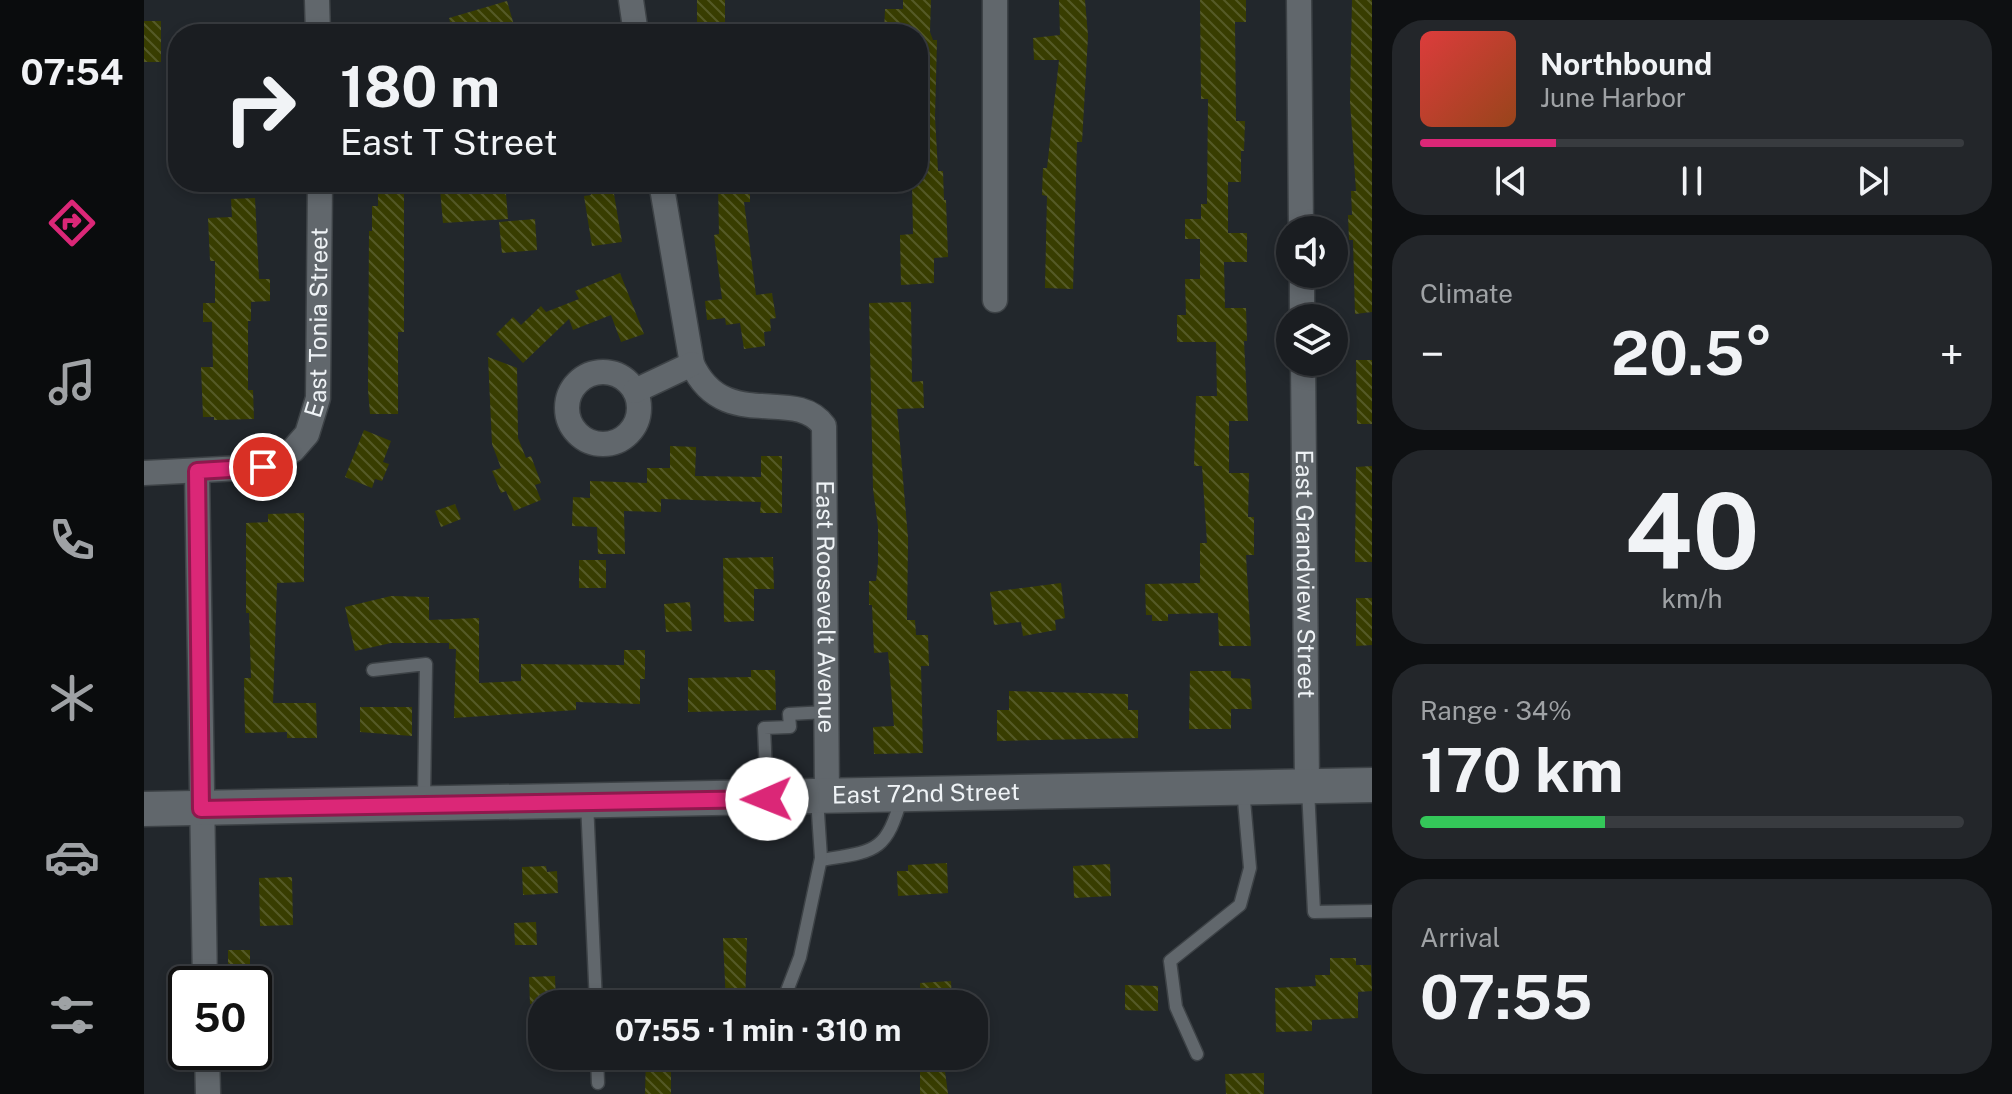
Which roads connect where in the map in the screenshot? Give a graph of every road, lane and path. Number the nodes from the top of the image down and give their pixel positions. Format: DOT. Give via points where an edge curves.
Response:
graph roads {
  1 [pos="317,0"];
  2 [pos="631,0"];
  3 [pos="995,0"];
  4 [pos="1299,0"];
  5 [pos="318,24"];
  6 [pos="634,24"];
  7 [pos="320,192"];
  8 [pos="663,192"];
  9 [pos="1301,216"];
  10 [pos="995,300"];
  11 [pos="692,364"];
  12 [pos="1303,376"];
  13 [pos="635,391"];
  14 [pos="197,471"];
  15 [pos="144,473"];
  16 [pos="373,670"];
  17 [pos="827,712"];
  18 [pos="1372,785"];
  19 [pos="1242,786"];
  20 [pos="1307,786"];
  21 [pos="902,796"];
  22 [pos="822,798"];
  23 [pos="767,799"];
  24 [pos="587,802"];
  25 [pos="424,805"];
  26 [pos="144,809"];
  27 [pos="201,809"];
  28 [pos="821,860"];
  29 [pos="1372,911"];
  30 [pos="205,966"];
  31 [pos="595,990"];
  32 [pos="787,990"];
  33 [pos="1197,1054"];
  34 [pos="207,1070"];
  35 [pos="598,1070"];
  36 [pos="598,1083"];
  37 [pos="208,1094"];
  1 -- 5 [label="street"];
  2 -- 6 [label="street"];
  3 -- 10 [label="street"];
  4 -- 9 [label="street"];
  7 -- 14 [label="street, East Tonia Street" via="314,419 293,450 263,467"];
  8 -- 11 [label="street"];
  11 -- 13 [label="street"];
  11 -- 17 [label="street, East Roosevelt Avenue" via="714,394 731,402 809,413 819,419 826,437"];
  12 -- 20 [label="street, East Grandview Street"];
  14 -- 15 [label="street, East Tonia Street"];
  14 -- 27 [label="street"];
  16 -- 25 [label="lane" via="426,664"];
  17 -- 22 [label="street, East Roosevelt Avenue"];
  17 -- 23 [label="lane" via="789,714 790,727 764,728"];
  18 -- 20 [label="main road, East 72nd Street"];
  19 -- 20 [label="main road, East 72nd Street"];
  19 -- 21 [label="main road, East 72nd Street"];
  19 -- 33 [label="lane" via="1250,868 1240,905 1170,961 1176,1007"];
  20 -- 29 [label="lane" via="1314,912"];
  21 -- 22 [label="main road, East 72nd Street"];
  21 -- 28 [label="lane" via="892,833 867,853"];
  22 -- 23 [label="main road, East 72nd Street"];
  22 -- 28 [label="lane"];
  23 -- 24 [label="main road, East 72nd Street"];
  24 -- 25 [label="main road, East 72nd Street"];
  24 -- 31 [label="lane"];
  25 -- 27 [label="main road, East 72nd Street"];
  26 -- 27 [label="main road, East 72nd Street"];
  27 -- 30 [label="street"];
  28 -- 32 [label="lane"];
  34 -- 37 [label="street"];
  35 -- 36 [label="lane"];
}
